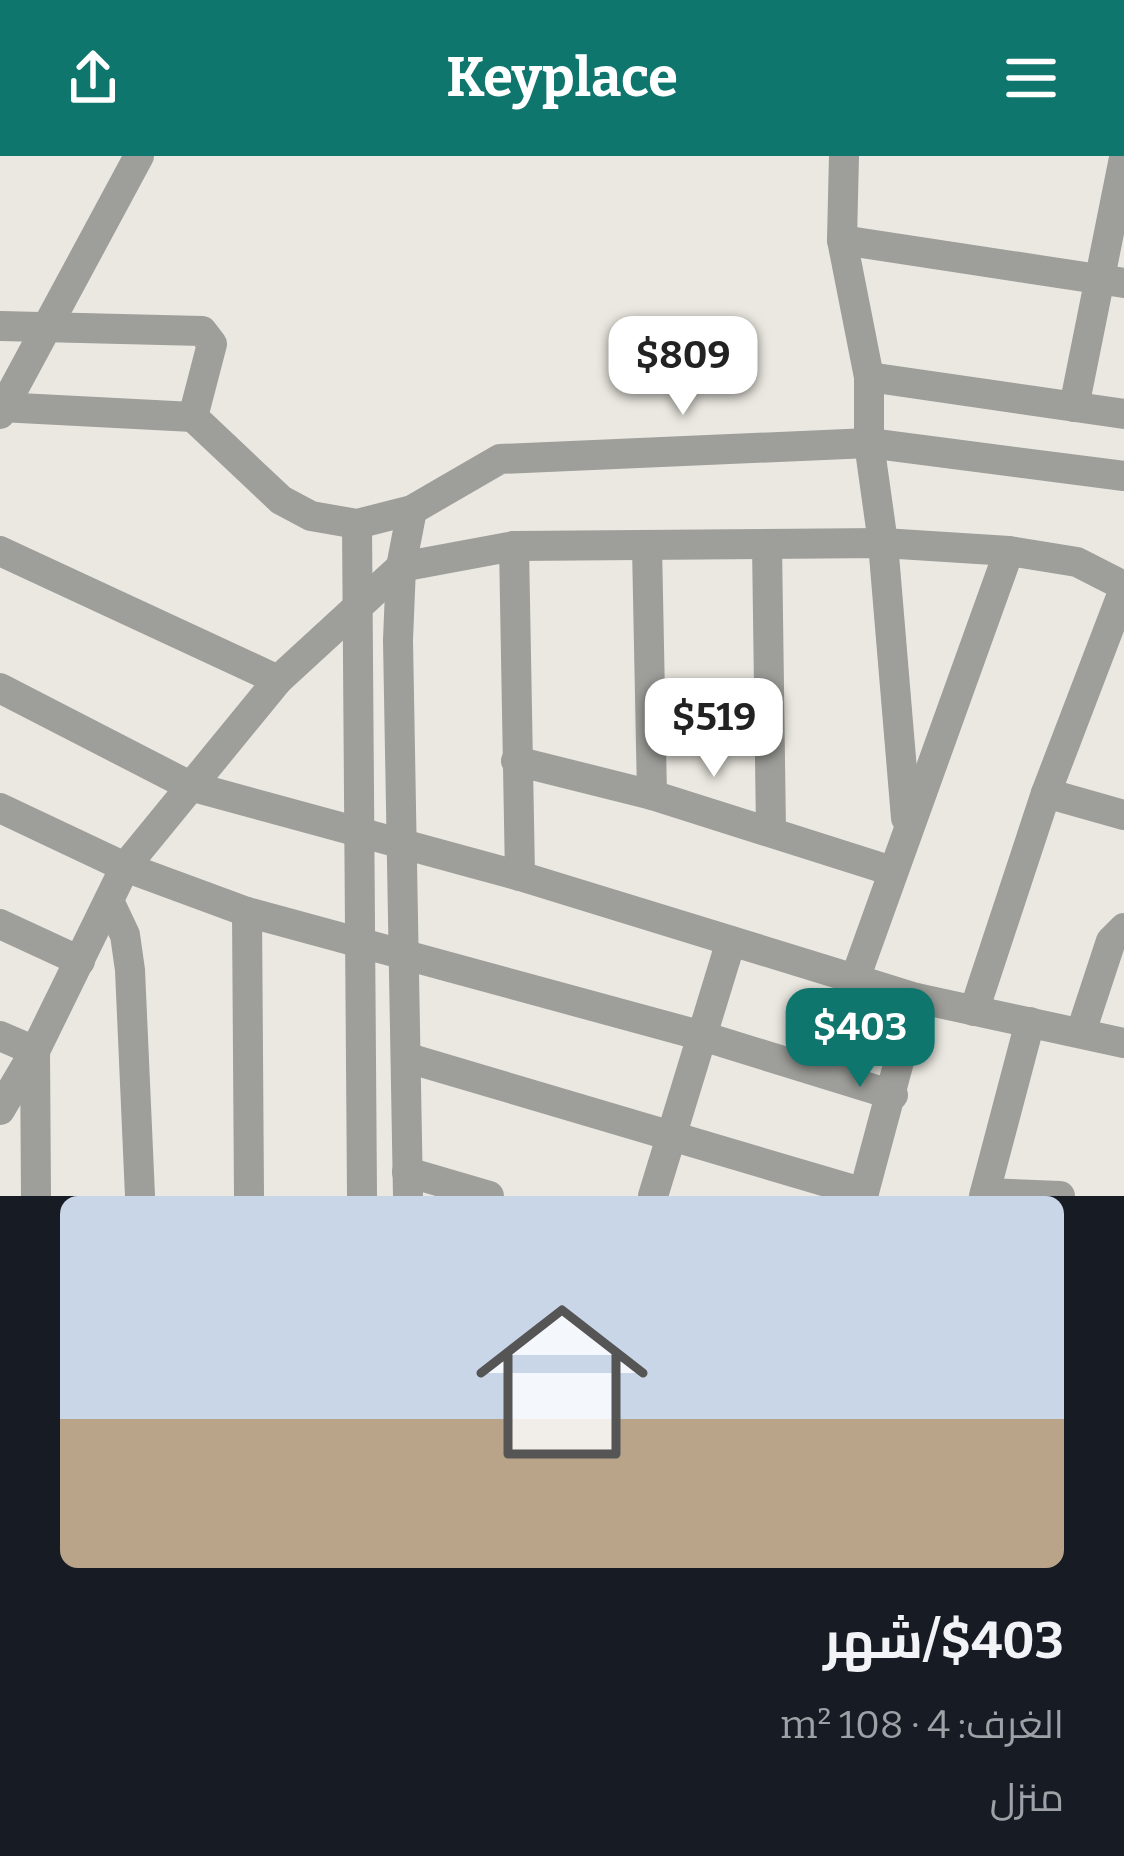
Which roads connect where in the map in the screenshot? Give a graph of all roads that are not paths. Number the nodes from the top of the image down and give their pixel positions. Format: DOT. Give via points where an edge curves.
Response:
graph roads {
  1 [pos="139,156"];
  2 [pos="844,156"];
  3 [pos="1124,158"];
  4 [pos="842,240"];
  5 [pos="1114,282"];
  6 [pos="0,326"];
  7 [pos="48,326"];
  8 [pos="869,377"];
  9 [pos="1074,407"];
  10 [pos="1,409"];
  11 [pos="1124,414"];
  12 [pos="193,417"];
  13 [pos="869,443"];
  14 [pos="1124,476"];
  15 [pos="412,509"];
  16 [pos="357,524"];
  17 [pos="883,543"];
  18 [pos="767,544"];
  19 [pos="514,546"];
  20 [pos="647,547"];
  21 [pos="0,551"];
  22 [pos="1009,551"];
  23 [pos="401,567"];
  24 [pos="1124,588"];
  25 [pos="357,603"];
  26 [pos="278,680"];
  27 [pos="0,688"];
  28 [pos="516,761"];
  29 [pos="190,786"];
  30 [pos="1046,793"];
  31 [pos="652,795"];
  32 [pos="0,808"];
  33 [pos="1124,815"];
  34 [pos="907,830"];
  35 [pos="771,831"];
  36 [pos="356,834"];
  37 [pos="402,847"];
  38 [pos="125,867"];
  39 [pos="892,871"];
  40 [pos="520,876"];
  41 [pos="109,901"];
  42 [pos="1124,908"];
  43 [pos="247,912"];
  44 [pos="0,924"];
  45 [pos="1118,935"];
  46 [pos="731,941"];
  47 [pos="359,946"];
  48 [pos="404,956"];
  49 [pos="80,961"];
  50 [pos="855,979"];
  51 [pos="916,998"];
  52 [pos="974,1011"];
  53 [pos="1030,1022"];
  54 [pos="1081,1032"];
  55 [pos="699,1035"];
  56 [pos="0,1036"];
  57 [pos="1124,1042"];
  58 [pos="35,1051"];
  59 [pos="408,1058"];
  60 [pos="893,1095"];
  61 [pos="0,1110"];
  62 [pos="669,1139"];
  63 [pos="407,1184"];
  64 [pos="863,1195"];
  65 [pos="984,1195"];
  66 [pos="36,1196"];
  67 [pos="140,1196"];
  68 [pos="249,1196"];
  69 [pos="362,1196"];
  70 [pos="488,1196"];
  71 [pos="653,1196"];
  72 [pos="1060,1196"];
  1 -- 7 [label="street"];
  2 -- 4 [label="street"];
  3 -- 5 [label="street"];
  4 -- 5 [label="street"];
  4 -- 8 [label="street"];
  5 -- 9 [label="street"];
  6 -- 7 [label="street"];
  7 -- 10 [label="street"];
  7 -- 12 [label="street" via="202,331 212,344"];
  8 -- 9 [label="street"];
  8 -- 13 [label="street"];
  9 -- 11 [label="street"];
  10 -- 12 [label="street"];
  12 -- 16 [label="street" via="281,500 311,516"];
  13 -- 14 [label="street"];
  13 -- 15 [label="street" via="500,459"];
  13 -- 17 [label="street"];
  15 -- 16 [label="street"];
  15 -- 23 [label="street"];
  16 -- 25 [label="street"];
  17 -- 18 [label="street"];
  17 -- 22 [label="street"];
  17 -- 34 [label="street"];
  18 -- 20 [label="street"];
  18 -- 35 [label="street"];
  19 -- 20 [label="street"];
  19 -- 23 [label="street"];
  19 -- 28 [label="street"];
  20 -- 31 [label="street"];
  21 -- 26 [label="street"];
  22 -- 24 [label="street" via="1077,562"];
  22 -- 34 [label="street"];
  23 -- 25 [label="street"];
  23 -- 37 [label="street"];
  24 -- 30 [label="street"];
  25 -- 26 [label="street"];
  25 -- 36 [label="street"];
  26 -- 29 [label="street"];
  27 -- 29 [label="street"];
  28 -- 31 [label="street"];
  28 -- 40 [label="street"];
  29 -- 36 [label="street"];
  29 -- 38 [label="street"];
  30 -- 33 [label="street"];
  30 -- 52 [label="street"];
  31 -- 35 [label="street"];
  32 -- 38 [label="street"];
  34 -- 39 [label="street"];
  35 -- 39 [label="street"];
  36 -- 37 [label="street"];
  36 -- 47 [label="street"];
  37 -- 40 [label="street"];
  37 -- 48 [label="street"];
  38 -- 41 [label="street"];
  38 -- 43 [label="street"];
  39 -- 50 [label="street"];
  40 -- 46 [label="street"];
  41 -- 49 [label="street"];
  41 -- 67 [label="street" via="130,970"];
  42 -- 45 [label="street"];
  43 -- 47 [label="street"];
  43 -- 68 [label="street"];
  44 -- 49 [label="street"];
  45 -- 54 [label="street"];
  46 -- 50 [label="street"];
  46 -- 55 [label="street"];
  47 -- 48 [label="street"];
  47 -- 69 [label="street"];
  48 -- 55 [label="street"];
  48 -- 59 [label="street"];
  49 -- 58 [label="street"];
  50 -- 51 [label="street"];
  51 -- 52 [label="street"];
  51 -- 60 [label="street"];
  52 -- 53 [label="street"];
  53 -- 54 [label="street"];
  53 -- 65 [label="street"];
  54 -- 57 [label="street"];
  55 -- 60 [label="street"];
  55 -- 62 [label="street"];
  56 -- 58 [label="street"];
  58 -- 61 [label="street"];
  58 -- 66 [label="street"];
  59 -- 62 [label="street"];
  59 -- 63 [label="street"];
  60 -- 64 [label="street"];
  62 -- 64 [label="street"];
  62 -- 71 [label="street"];
  63 -- 70 [label="street"];
  65 -- 72 [label="street"];
}
